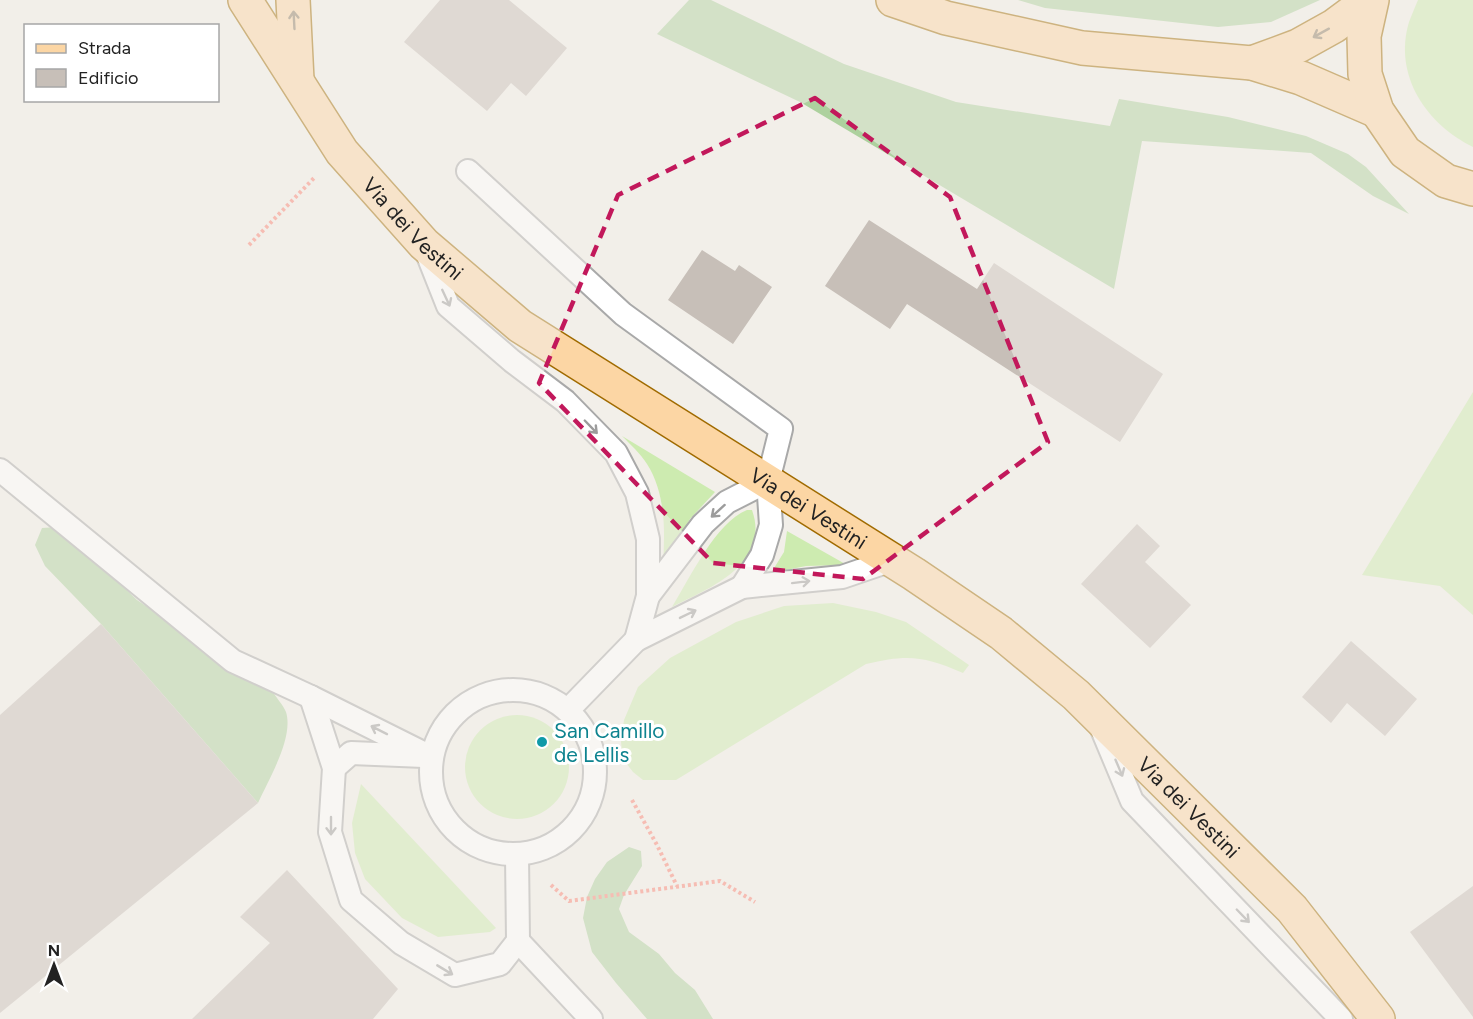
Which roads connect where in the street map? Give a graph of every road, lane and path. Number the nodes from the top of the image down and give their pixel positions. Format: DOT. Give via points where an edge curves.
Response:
graph roads {
  1 [pos="245,0"];
  2 [pos="293,0"];
  3 [pos="893,0"];
  4 [pos="1371,0"];
  5 [pos="1252,63"];
  6 [pos="297,81"];
  7 [pos="1377,111"];
  8 [pos="342,152"];
  9 [pos="468,171"];
  10 [pos="1473,189"];
  11 [pos="424,244"];
  12 [pos="249,245"];
  13 [pos="0,470"];
  14 [pos="768,481"];
  15 [pos="892,560"];
  16 [pos="742,587"];
  17 [pos="648,597"];
  18 [pos="636,640"];
  19 [pos="311,697"];
  20 [pos="568,710"];
  21 [pos="1096,714"];
  22 [pos="431,757"];
  23 [pos="334,768"];
  24 [pos="632,800"];
  25 [pos="517,855"];
  26 [pos="677,886"];
  27 [pos="756,902"];
  28 [pos="518,941"];
  29 [pos="591,1019"];
  30 [pos="1341,1019"];
  31 [pos="1378,1019"];
  1 -- 6 [label="main road, Via dei Vestini"];
  6 -- 2 [label="main road, one-way"];
  3 -- 5 [label="main road" via="945,18 1082,48"];
  4 -- 5 [label="main road, one-way" via="1298,46"];
  4 -- 7 [label="main road" via="1364,36 1365,74"];
  5 -- 7 [label="main road" via="1301,78"];
  6 -- 8 [label="main road, Via dei Vestini"];
  7 -- 10 [label="main road" via="1405,152 1446,182"];
  8 -- 11 [label="main road, Via dei Vestini"];
  8 -- 12 [label="path"];
  9 -- 14 [label="lane" via="623,314 781,429"];
  11 -- 14 [label="main road, Via dei Vestini" via="520,326"];
  11 -- 17 [label="lane, one-way" via="448,306 566,401 616,453 637,493 648,539"];
  13 -- 19 [label="lane" via="234,661"];
  14 -- 15 [label="main road, Via dei Vestini"];
  14 -- 16 [label="lane" via="771,525 762,555"];
  14 -- 17 [label="lane, one-way" via="727,502 703,524"];
  16 -- 15 [label="lane, one-way" via="842,577"];
  15 -- 21 [label="main road, Via dei Vestini" via="1001,633"];
  18 -- 16 [label="lane, one-way"];
  17 -- 18 [label="lane"];
  18 -- 20 [label="lane"];
  22 -- 19 [label="lane, one-way"];
  19 -- 23 [label="lane"];
  20 -- 22 [label="lane" via="550,697 529,690 486,693 466,703 450,718 438,735"];
  20 -- 25 [label="lane" via="586,732 595,759 594,788 585,813 567,834 544,849"];
  21 -- 30 [label="lane, one-way" via="1132,801"];
  21 -- 31 [label="main road, Via dei Vestini" via="1292,909"];
  22 -- 23 [label="lane" via="351,753"];
  22 -- 25 [label="lane" via="434,798 450,826 470,843 492,852"];
  23 -- 28 [label="lane, one-way" via="330,832 351,900 401,943 455,975 500,964"];
  24 -- 26 [label="path"];
  25 -- 26 [label="path" via="569,901"];
  25 -- 28 [label="lane"];
  26 -- 27 [label="path" via="720,881"];
  28 -- 29 [label="lane"];
}
